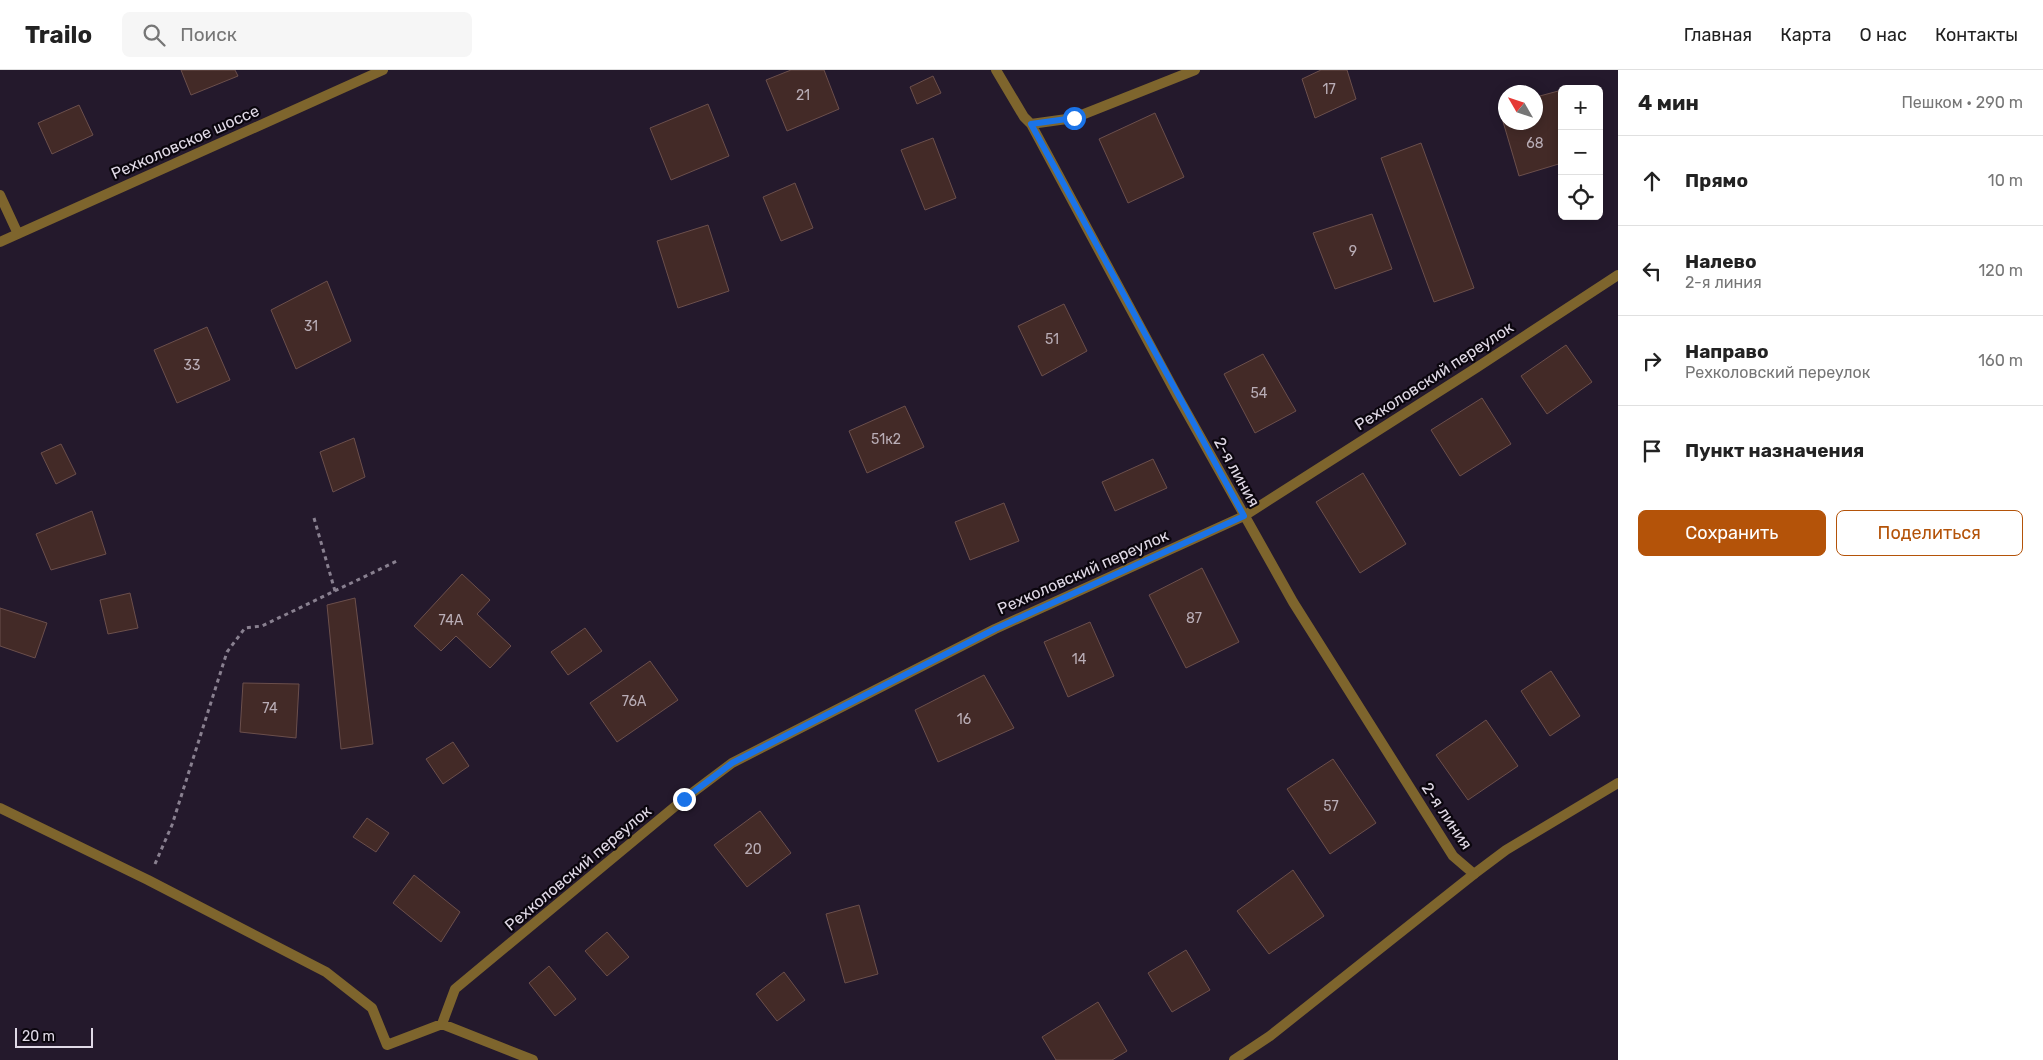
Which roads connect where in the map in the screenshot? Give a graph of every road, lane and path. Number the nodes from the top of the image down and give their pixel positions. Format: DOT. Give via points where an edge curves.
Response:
graph roads {
  1 [pos="383,70"];
  2 [pos="996,70"];
  3 [pos="1195,70"];
  4 [pos="1031,124"];
  5 [pos="0,195"];
  6 [pos="18,234"];
  7 [pos="0,242"];
  8 [pos="1618,275"];
  9 [pos="1244,516"];
  10 [pos="314,518"];
  11 [pos="399,560"];
  12 [pos="335,591"];
  13 [pos="1618,783"];
  14 [pos="0,808"];
  15 [pos="1474,874"];
  16 [pos="148,880"];
  17 [pos="442,1024"];
  18 [pos="533,1060"];
  19 [pos="1234,1060"];
  1 -- 6 [label="street, Рехколовское шоссе"];
  2 -- 4 [label="street, 2-я линия"];
  3 -- 4 [label="street" via="1074,118"];
  4 -- 9 [label="street, 2-я линия"];
  5 -- 6 [label="street"];
  6 -- 7 [label="street, Рехколовское шоссе"];
  8 -- 9 [label="street, Рехколовский переулок"];
  9 -- 15 [label="street, 2-я линия" via="1293,602 1433,825 1454,856"];
  9 -- 17 [label="street, Рехколовский переулок" via="995,629 732,763 676,805 456,989"];
  10 -- 12 [label="path"];
  11 -- 12 [label="path"];
  12 -- 16 [label="path" via="262,626 245,628 227,652 172,825"];
  13 -- 15 [label="street" via="1506,850"];
  14 -- 16 [label="street"];
  15 -- 19 [label="street" via="1270,1036"];
  16 -- 17 [label="street" via="326,972 372,1008 387,1045"];
  17 -- 18 [label="street"];
}
